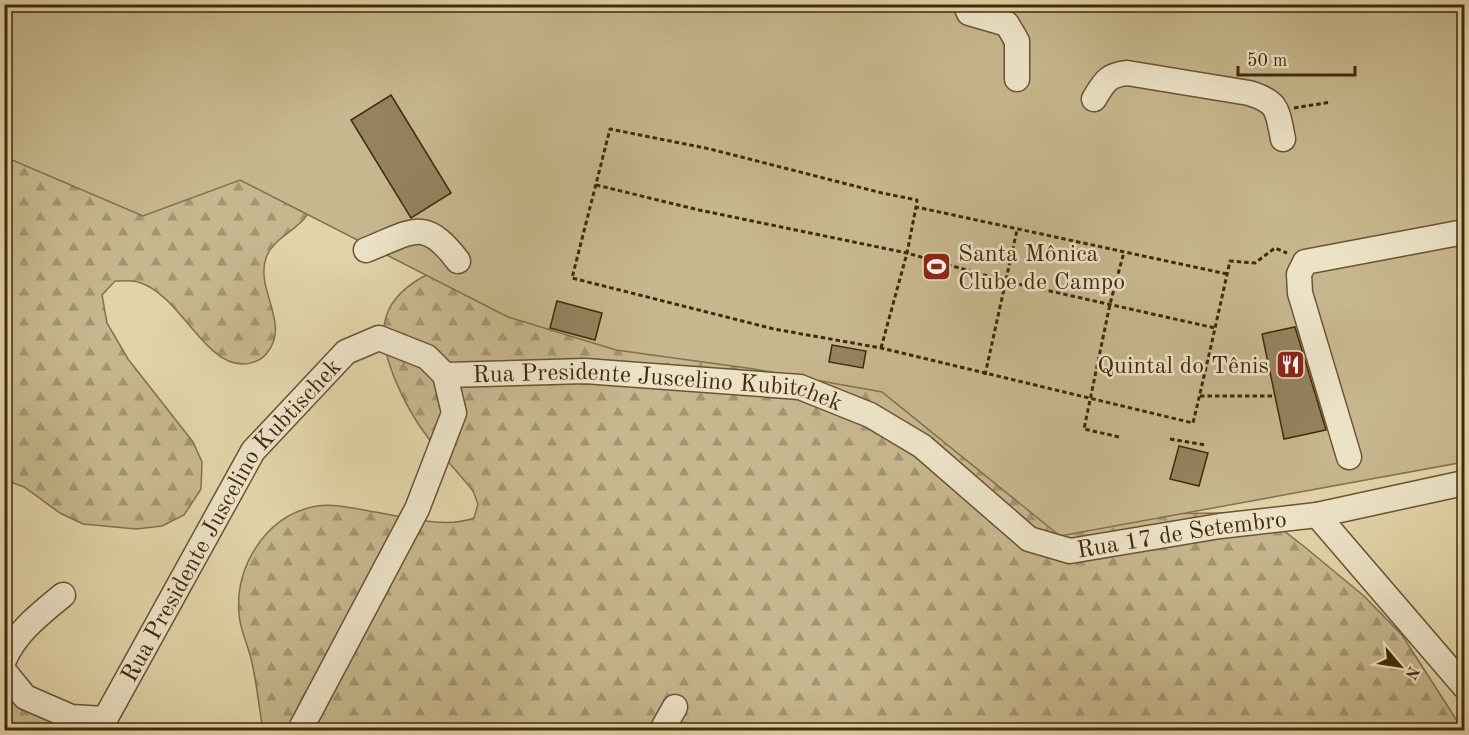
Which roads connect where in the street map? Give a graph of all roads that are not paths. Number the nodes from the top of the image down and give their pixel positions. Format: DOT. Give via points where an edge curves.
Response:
graph roads {
  1 [pos="965,4"];
  2 [pos="1017,79"];
  3 [pos="1094,99"];
  4 [pos="1283,139"];
  5 [pos="1464,232"];
  6 [pos="366,250"];
  7 [pos="458,261"];
  8 [pos="444,375"];
  9 [pos="870,415"];
  10 [pos="1349,457"];
  11 [pos="1464,483"];
  12 [pos="1317,515"];
  13 [pos="63,595"];
  14 [pos="4,660"];
  15 [pos="4,671"];
  16 [pos="1464,686"];
  17 [pos="675,707"];
  18 [pos="102,724"];
  19 [pos="300,730"];
  20 [pos="662,730"];
  1 -- 2 [label="street" via="969,13 1007,24 1017,40"];
  3 -- 4 [label="street" via="1114,74 1127,73 1248,93 1274,104"];
  5 -- 10 [label="street" via="1305,262 1299,274 1300,293"];
  6 -- 7 [label="street" via="416,230 431,233"];
  8 -- 9 [label="street, Rua Presidente Juscelino Kubitchek" via="585,371 800,387"];
  8 -- 18 [label="street, Rua Presidente Juscelino Kubtischek" via="427,357 379,338 346,352 254,452"];
  8 -- 19 [label="street" via="454,413 417,509"];
  9 -- 12 [label="street, Rua 17 de Setembro" via="922,446 1029,539 1071,551 1220,526"];
  11 -- 12 [label="street, Rua 17 de Setembro"];
  12 -- 16 [label="street"];
  13 -- 14 [label="street" via="27,626"];
  15 -- 18 [label="street" via="25,697 71,717"];
  17 -- 20 [label="street"];
}
